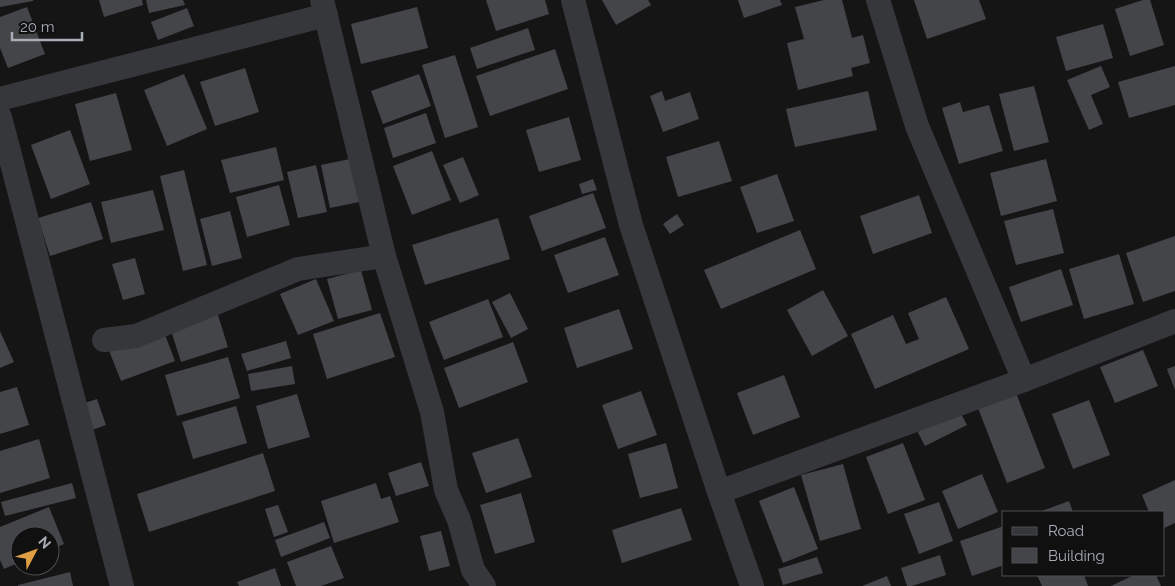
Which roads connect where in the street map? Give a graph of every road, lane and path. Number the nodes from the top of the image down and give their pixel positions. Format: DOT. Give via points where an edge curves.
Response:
graph roads {
  1 [pos="574,0"];
  2 [pos="878,0"];
  3 [pos="324,7"];
  4 [pos="0,99"];
  5 [pos="0,117"];
  6 [pos="384,256"];
  7 [pos="1175,321"];
  8 [pos="104,340"];
  9 [pos="1024,380"];
  10 [pos="719,492"];
  11 [pos="122,586"];
  12 [pos="484,586"];
  13 [pos="752,586"];
  1 -- 10 [label="street" via="631,225"];
  2 -- 9 [label="street" via="917,126"];
  3 -- 4 [label="street"];
  3 -- 6 [label="street"];
  5 -- 11 [label="street"];
  6 -- 8 [label="street" via="298,269 136,336"];
  6 -- 12 [label="street" via="432,412 446,490 459,520 473,570"];
  7 -- 9 [label="street"];
  9 -- 10 [label="street"];
  10 -- 13 [label="street"];
}
